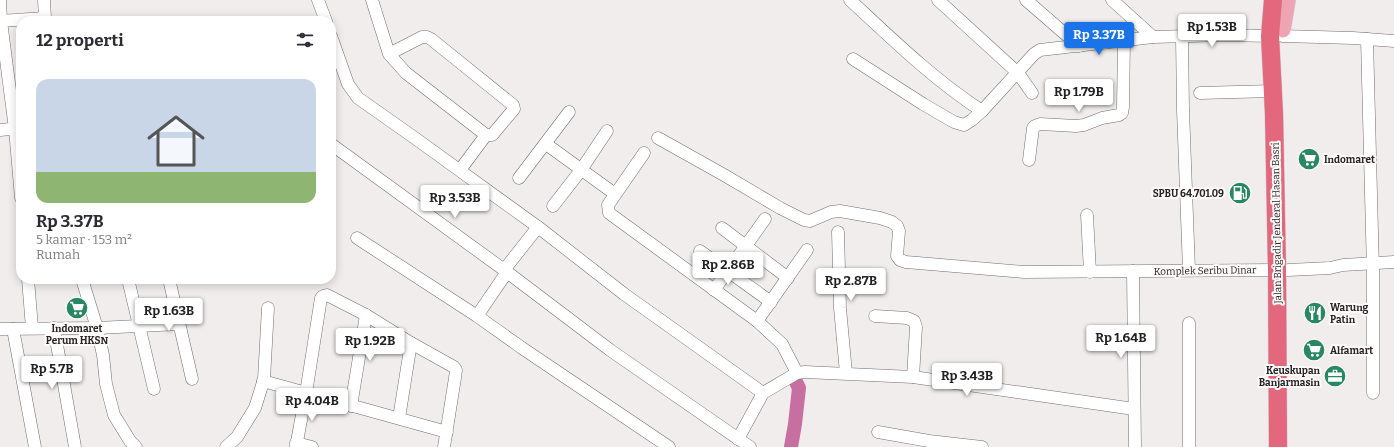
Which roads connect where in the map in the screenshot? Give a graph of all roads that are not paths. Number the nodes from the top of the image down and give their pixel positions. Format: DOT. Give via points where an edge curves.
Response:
graph roads {
  1 [pos="0,0"];
  2 [pos="44,0"];
  3 [pos="318,0"];
  4 [pos="372,0"];
  5 [pos="850,0"];
  6 [pos="938,0"];
  7 [pos="1026,0"];
  8 [pos="1112,0"];
  9 [pos="1267,0"];
  10 [pos="1273,0"];
  11 [pos="1285,0"];
  12 [pos="1288,0"];
  13 [pos="46,16"];
  14 [pos="324,16"];
  15 [pos="16,20"];
  16 [pos="1,21"];
  17 [pos="1276,33"];
  18 [pos="1153,37"];
  19 [pos="1182,37"];
  20 [pos="1367,39"];
  21 [pos="1124,40"];
  22 [pos="1394,41"];
  23 [pos="1079,46"];
  24 [pos="336,50"];
  25 [pos="389,54"];
  26 [pos="853,59"];
  27 [pos="1018,73"];
  28 [pos="1273,91"];
  29 [pos="1032,93"];
  30 [pos="1200,93"];
  31 [pos="982,111"];
  32 [pos="569,112"];
  33 [pos="16,116"];
  34 [pos="16,129"];
  35 [pos="0,130"];
  36 [pos="608,131"];
  37 [pos="486,135"];
  38 [pos="658,138"];
  39 [pos="546,144"];
  40 [pos="336,148"];
  41 [pos="644,153"];
  42 [pos="1029,160"];
  43 [pos="460,170"];
  44 [pos="581,170"];
  45 [pos="519,178"];
  46 [pos="615,194"];
  47 [pos="553,206"];
  48 [pos="1087,215"];
  49 [pos="765,219"];
  50 [pos="538,227"];
  51 [pos="722,228"];
  52 [pos="838,232"];
  53 [pos="357,238"];
  54 [pos="746,246"];
  55 [pos="807,250"];
  56 [pos="700,251"];
  57 [pos="1394,262"];
  58 [pos="1373,267"];
  59 [pos="1394,269"];
  60 [pos="1189,270"];
  61 [pos="1283,270"];
  62 [pos="506,271"];
  63 [pos="728,271"];
  64 [pos="1133,271"];
  65 [pos="1090,272"];
  66 [pos="788,278"];
  67 [pos="28,284"];
  68 [pos="84,284"];
  69 [pos="129,284"];
  70 [pos="170,284"];
  71 [pos="714,290"];
  72 [pos="771,302"];
  73 [pos="268,308"];
  74 [pos="366,315"];
  75 [pos="1282,315"];
  76 [pos="477,316"];
  77 [pos="875,316"];
  78 [pos="757,321"];
  79 [pos="1189,323"];
  80 [pos="179,324"];
  81 [pos="139,326"];
  82 [pos="32,328"];
  83 [pos="54,328"];
  84 [pos="97,328"];
  85 [pos="0,329"];
  86 [pos="13,329"];
  87 [pos="411,342"];
  88 [pos="846,373"];
  89 [pos="792,376"];
  90 [pos="912,377"];
  91 [pos="192,379"];
  92 [pos="263,381"];
  93 [pos="154,389"];
  94 [pos="306,393"];
  95 [pos="762,393"];
  96 [pos="1373,393"];
  97 [pos="351,406"];
  98 [pos="1134,409"];
  99 [pos="399,418"];
  100 [pos="447,432"];
  101 [pos="878,432"];
  102 [pos="296,445"];
  103 [pos="746,445"];
  104 [pos="35,447"];
  105 [pos="75,447"];
  106 [pos="136,447"];
  107 [pos="226,447"];
  108 [pos="312,447"];
  109 [pos="444,447"];
  110 [pos="669,447"];
  111 [pos="976,447"];
  112 [pos="982,447"];
  113 [pos="1135,447"];
  114 [pos="1189,447"];
  115 [pos="1278,447"];
  116 [pos="1288,447"];
  1 -- 16 [label="street"];
  2 -- 13 [label="street"];
  3 -- 14 [label="street"];
  4 -- 25 [label="street"];
  5 -- 31 [label="street" via="923,67"];
  6 -- 27 [label="street"];
  7 -- 23 [label="street"];
  8 -- 18 [label="street"];
  9 -- 17 [label="main road"];
  10 -- 17 [label="highway, Jalan Brigadir Jenderal Hasan Basri"];
  11 -- 17 [label="highway, Jalan Brigadir Jenderal Hasan Basri"];
  12 -- 17 [label="main road"];
  15 -- 16 [label="street"];
  16 -- 33 [label="street"];
  17 -- 19 [label="street"];
  17 -- 20 [label="street"];
  17 -- 28 [label="highway, Jalan Brigadir Jenderal Hasan Basri"];
  17 -- 61 [label="highway, Jalan Brigadir Jenderal Hasan Basri"];
  18 -- 19 [label="street"];
  18 -- 21 [label="street"];
  19 -- 60 [label="street"];
  20 -- 22 [label="street"];
  20 -- 58 [label="street"];
  21 -- 23 [label="street"];
  21 -- 42 [label="street" via="1122,113 1084,125 1035,126"];
  23 -- 27 [label="street" via="1040,50"];
  24 -- 43 [label="street" via="348,84 358,98"];
  25 -- 37 [label="street" via="406,73"];
  25 -- 37 [label="street" via="422,37 427,37 513,105 514,109 492,136"];
  26 -- 31 [label="street" via="959,124 964,125"];
  27 -- 29 [label="street"];
  27 -- 31 [label="street"];
  28 -- 30 [label="street"];
  28 -- 61 [label="highway, Jalan Brigadir Jenderal Hasan Basri"];
  32 -- 39 [label="street"];
  34 -- 35 [label="street"];
  36 -- 44 [label="street"];
  37 -- 43 [label="street"];
  38 -- 65 [label="street, Komplek Seribu Dinar" via="804,220 810,221 840,211 892,222 899,231 897,256 906,262 1024,272"];
  39 -- 44 [label="street"];
  39 -- 45 [label="street"];
  40 -- 62 [label="street"];
  41 -- 46 [label="street"];
  43 -- 50 [label="street"];
  44 -- 46 [label="street"];
  44 -- 47 [label="street"];
  46 -- 71 [label="street" via="608,205 610,214"];
  48 -- 65 [label="street"];
  49 -- 54 [label="street"];
  50 -- 62 [label="street"];
  50 -- 95 [label="street" via="624,294"];
  51 -- 54 [label="street"];
  52 -- 88 [label="street" via="840,308"];
  53 -- 76 [label="street"];
  54 -- 63 [label="street"];
  54 -- 66 [label="street"];
  55 -- 66 [label="street"];
  56 -- 63 [label="street"];
  57 -- 58 [label="street"];
  58 -- 59 [label="street"];
  58 -- 61 [label="street, Komplek Seribu Dinar" via="1342,271 1330,268"];
  58 -- 96 [label="street"];
  60 -- 61 [label="street, Komplek Seribu Dinar"];
  60 -- 64 [label="street, Komplek Seribu Dinar"];
  61 -- 75 [label="highway, Jalan Brigadir Jenderal Hasan Basri"];
  62 -- 76 [label="street"];
  62 -- 103 [label="street" via="610,350"];
  63 -- 71 [label="street"];
  63 -- 72 [label="street"];
  64 -- 65 [label="street, Komplek Seribu Dinar"];
  64 -- 98 [label="street"];
  66 -- 72 [label="street"];
  67 -- 82 [label="street"];
  68 -- 84 [label="street"];
  69 -- 81 [label="street"];
  70 -- 80 [label="street"];
  71 -- 78 [label="street"];
  72 -- 78 [label="street"];
  73 -- 92 [label="street"];
  74 -- 87 [label="street"];
  74 -- 94 [label="street" via="331,296 321,298"];
  74 -- 97 [label="street"];
  75 -- 115 [label="highway, Jalan Brigadir Jenderal Hasan Basri"];
  75 -- 116 [label="highway, Jalan Brigadir Jenderal Hasan Basri"];
  76 -- 110 [label="street"];
  77 -- 90 [label="street" via="907,318 914,321 916,327"];
  78 -- 89 [label="street" via="782,344"];
  79 -- 114 [label="street"];
  80 -- 81 [label="street"];
  80 -- 91 [label="street"];
  81 -- 84 [label="street"];
  81 -- 93 [label="street"];
  82 -- 83 [label="street"];
  82 -- 86 [label="street"];
  83 -- 84 [label="street"];
  83 -- 105 [label="street"];
  84 -- 106 [label="street" via="114,415"];
  85 -- 86 [label="street"];
  86 -- 104 [label="street"];
  87 -- 99 [label="street"];
  87 -- 100 [label="street" via="455,368"];
  88 -- 89 [label="street"];
  88 -- 90 [label="street"];
  89 -- 95 [label="street"];
  90 -- 98 [label="street"];
  92 -- 94 [label="street"];
  92 -- 107 [label="street" via="255,408 237,437"];
  94 -- 97 [label="street"];
  94 -- 102 [label="street"];
  95 -- 103 [label="street"];
  97 -- 99 [label="street"];
  98 -- 113 [label="street"];
  99 -- 100 [label="street"];
  100 -- 109 [label="street"];
  101 -- 111 [label="street"];
  102 -- 108 [label="street"];
  111 -- 112 [label="street"];
}
